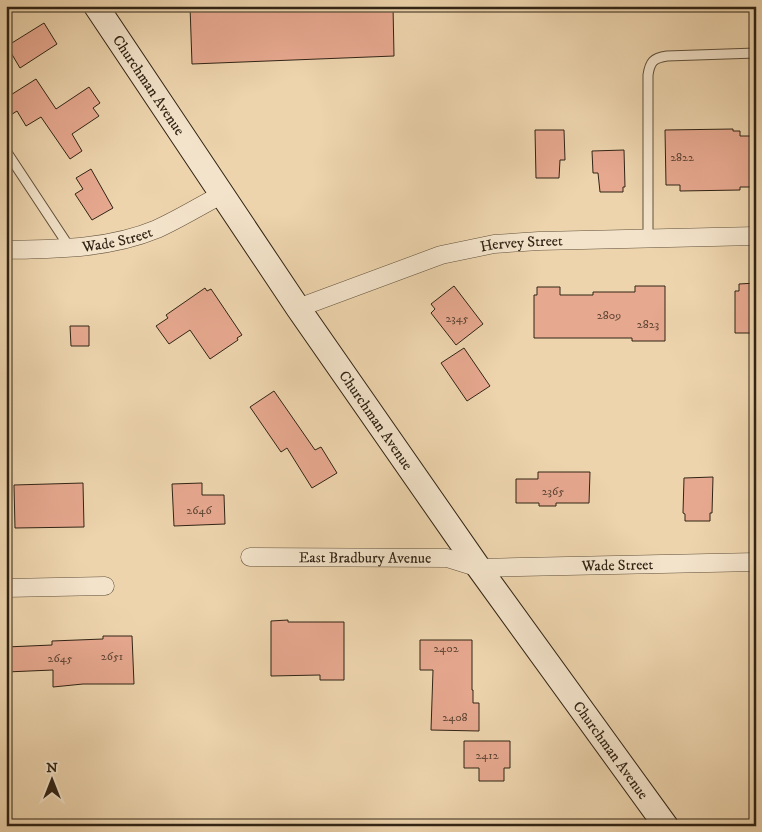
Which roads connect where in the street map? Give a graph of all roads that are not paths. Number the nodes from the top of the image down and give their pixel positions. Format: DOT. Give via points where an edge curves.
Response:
graph roads {
  1 [pos="96,6"];
  2 [pos="756,53"];
  3 [pos="6,152"];
  4 [pos="221,195"];
  5 [pos="756,236"];
  6 [pos="648,237"];
  7 [pos="70,248"];
  8 [pos="6,250"];
  9 [pos="298,308"];
  10 [pos="250,557"];
  11 [pos="756,562"];
  12 [pos="479,568"];
  13 [pos="106,586"];
  14 [pos="6,588"];
  15 [pos="666,826"];
  1 -- 4 [label="main road, Churchman Avenue"];
  2 -- 6 [label="lane" via="667,56 657,57 650,63"];
  3 -- 7 [label="lane"];
  4 -- 7 [label="street, Wade Street" via="156,229 116,242"];
  4 -- 9 [label="main road, Churchman Avenue"];
  5 -- 6 [label="street, Hervey Street"];
  6 -- 9 [label="street, Hervey Street" via="494,244 458,251"];
  7 -- 8 [label="street, Wade Street"];
  9 -- 12 [label="main road, Churchman Avenue"];
  10 -- 12 [label="street, East Bradbury Avenue" via="447,558"];
  11 -- 12 [label="street, Wade Street"];
  12 -- 15 [label="main road, Churchman Avenue"];
  13 -- 14 [label="street"];
}
